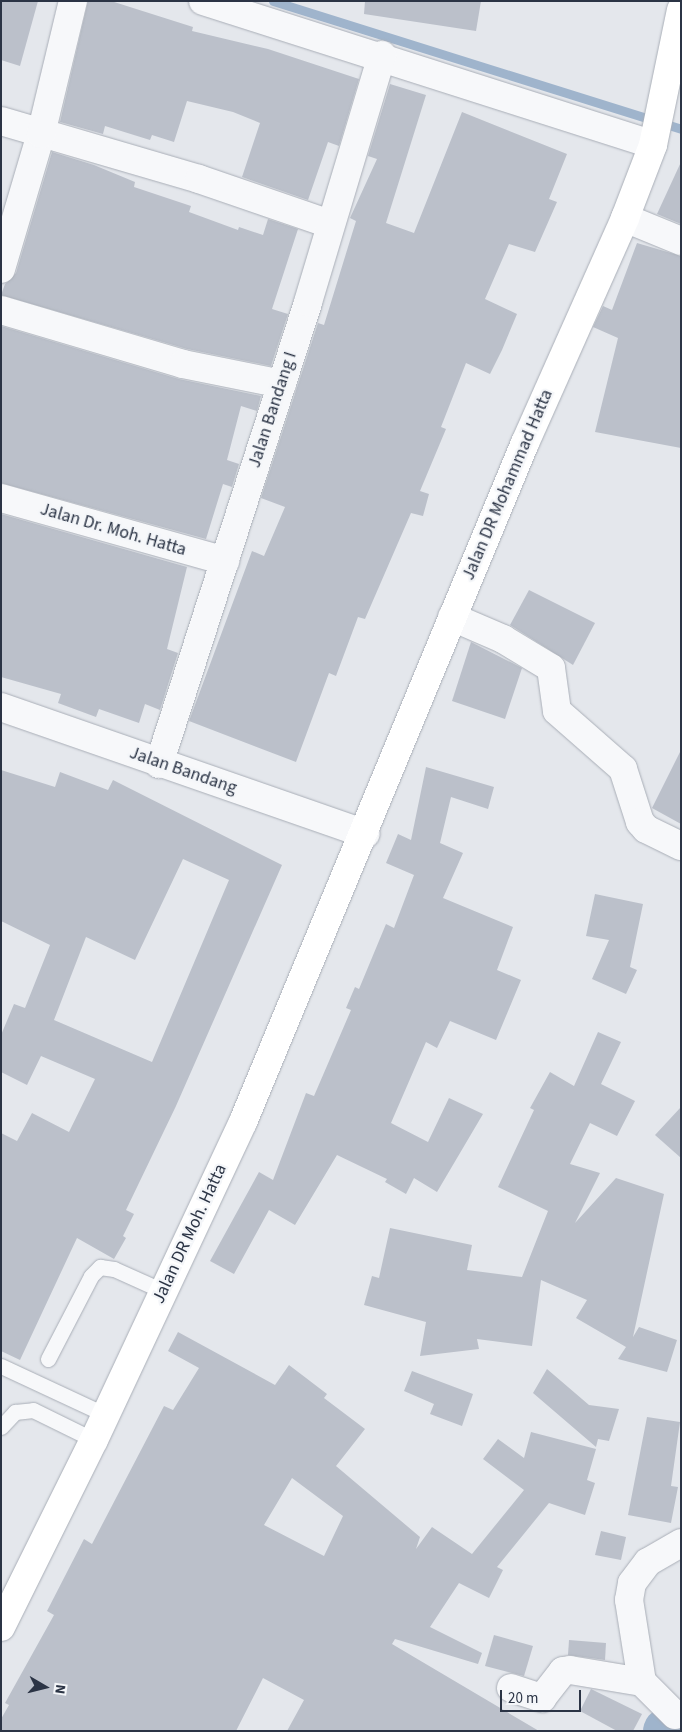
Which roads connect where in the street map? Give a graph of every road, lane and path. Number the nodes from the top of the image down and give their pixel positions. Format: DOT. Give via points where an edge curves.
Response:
graph roads {
  1 [pos="73,1"];
  2 [pos="203,1"];
  3 [pos="681,10"];
  4 [pos="382,55"];
  5 [pos="671,89"];
  6 [pos="1,121"];
  7 [pos="41,134"];
  8 [pos="654,142"];
  9 [pos="625,218"];
  10 [pos="330,224"];
  11 [pos="681,241"];
  12 [pos="1,269"];
  13 [pos="1,310"];
  14 [pos="282,384"];
  15 [pos="1,498"];
  16 [pos="225,561"];
  17 [pos="452,617"];
  18 [pos="1,707"];
  19 [pos="159,764"];
  20 [pos="366,834"];
  21 [pos="681,846"];
  22 [pos="164,1291"];
  23 [pos="48,1359"];
  24 [pos="1,1366"];
  25 [pos="106,1414"];
  26 [pos="1,1427"];
  27 [pos="94,1440"];
  28 [pos="681,1543"];
  29 [pos="1,1627"];
  30 [pos="642,1682"];
  31 [pos="511,1688"];
  32 [pos="672,1719"];
  1 -- 7 [label="street"];
  2 -- 4 [label="street"];
  3 -- 5 [label="highway, Jalan DR Mohammad Hatta"];
  4 -- 8 [label="street"];
  4 -- 10 [label="street, Jalan Bandang I"];
  5 -- 8 [label="highway, Jalan DR Mohammad Hatta"];
  6 -- 7 [label="street"];
  7 -- 10 [label="street" via="199,179"];
  7 -- 12 [label="street"];
  8 -- 9 [label="highway, Jalan DR Mohammad Hatta"];
  9 -- 11 [label="street"];
  9 -- 17 [label="highway, Jalan DR Mohammad Hatta"];
  10 -- 14 [label="street, Jalan Bandang I"];
  13 -- 14 [label="street" via="183,364"];
  14 -- 16 [label="street, Jalan Bandang I"];
  15 -- 16 [label="street, Jalan Dr. Moh. Hatta"];
  16 -- 19 [label="street, Jalan Bandang I"];
  17 -- 20 [label="highway, Jalan DR Mohammad Hatta"];
  17 -- 21 [label="street" via="511,643 551,668 556,711 624,769 640,822 646,829"];
  18 -- 19 [label="street, Jalan Bandang"];
  19 -- 20 [label="street, Jalan Bandang"];
  20 -- 22 [label="highway, Jalan DR Moh. Hatta" via="243,1122"];
  22 -- 23 [label="lane" via="114,1270 100,1268 91,1276"];
  22 -- 25 [label="highway, Jalan DR Moh. Hatta"];
  24 -- 25 [label="lane"];
  25 -- 27 [label="highway, Jalan DR Moh. Hatta"];
  26 -- 27 [label="lane" via="15,1412 33,1410"];
  27 -- 29 [label="highway, Jalan DR Moh. Hatta"];
  28 -- 30 [label="street" via="648,1562 632,1583 629,1618"];
  30 -- 31 [label="street" via="570,1670 563,1671 542,1698"];
  30 -- 32 [label="street"];
}
